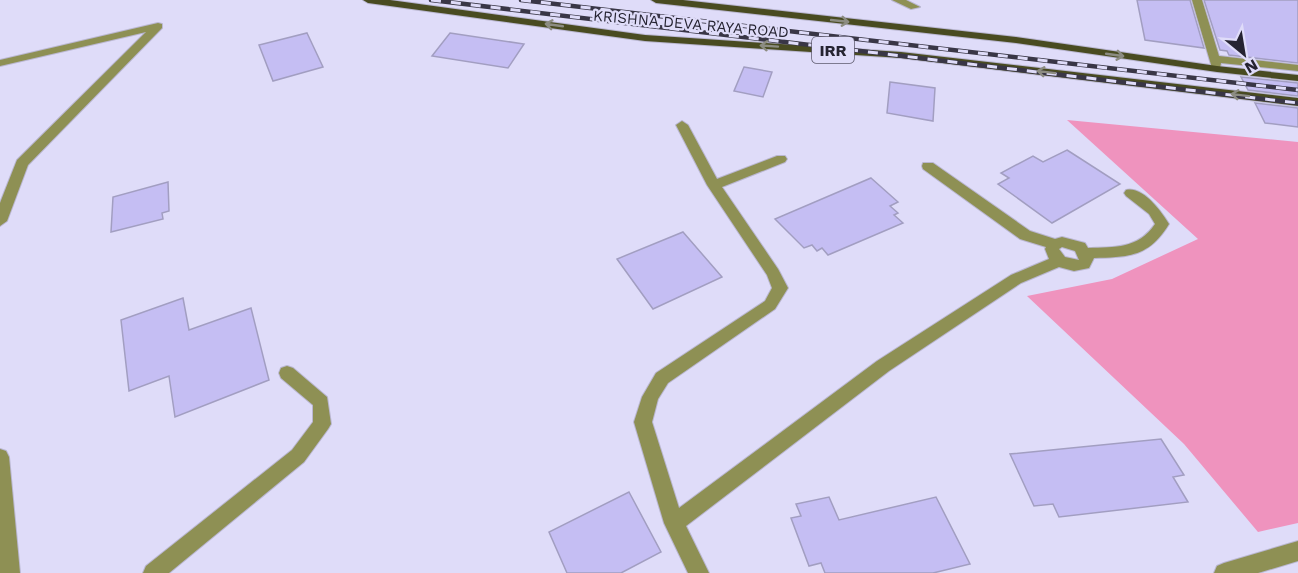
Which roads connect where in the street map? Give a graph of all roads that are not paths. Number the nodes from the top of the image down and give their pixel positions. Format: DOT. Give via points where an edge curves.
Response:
graph roads {
  1 [pos="371,0"];
  2 [pos="656,0"];
  3 [pos="897,0"];
  4 [pos="1197,0"];
  5 [pos="915,7"];
  6 [pos="0,63"];
  7 [pos="1215,64"];
  8 [pos="1298,68"];
  9 [pos="1298,78"];
  10 [pos="1298,102"];
  11 [pos="682,125"];
  12 [pos="781,159"];
  13 [pos="928,166"];
  14 [pos="714,185"];
  15 [pos="1131,193"];
  16 [pos="0,221"];
  17 [pos="1057,252"];
  18 [pos="1085,253"];
  19 [pos="287,373"];
  20 [pos="0,458"];
  21 [pos="674,523"];
  22 [pos="1298,551"];
  23 [pos="10,573"];
  24 [pos="153,573"];
  25 [pos="699,573"];
  26 [pos="1224,573"];
  10 -- 1 [label="main road, KRISHNA DEVA RAYA ROAD / IRR, one-way" via="901,55 645,38"];
  2 -- 7 [label="main road, KRISHNA DEVA RAYA ROAD / IRR, one-way"];
  3 -- 5 [label="street"];
  4 -- 7 [label="street"];
  6 -- 16 [label="street" via="158,26 22,163"];
  7 -- 8 [label="street"];
  7 -- 9 [label="main road, KRISHNA DEVA RAYA ROAD / IRR"];
  11 -- 14 [label="street"];
  12 -- 14 [label="street"];
  13 -- 17 [label="street" via="1025,235"];
  14 -- 21 [label="street" via="780,288 770,304 662,378 650,397 643,422"];
  15 -- 18 [label="street" via="1154,211 1162,225 1155,237 1144,247"];
  17 -- 18 [label="street" via="1071,243"];
  17 -- 18 [label="street" via="1077,266 1084,264"];
  17 -- 21 [label="street" via="883,366"];
  19 -- 24 [label="street" via="321,402 322,424 298,456"];
  20 -- 23 [label="street"];
  21 -- 25 [label="street"];
  22 -- 26 [label="street"];
}
